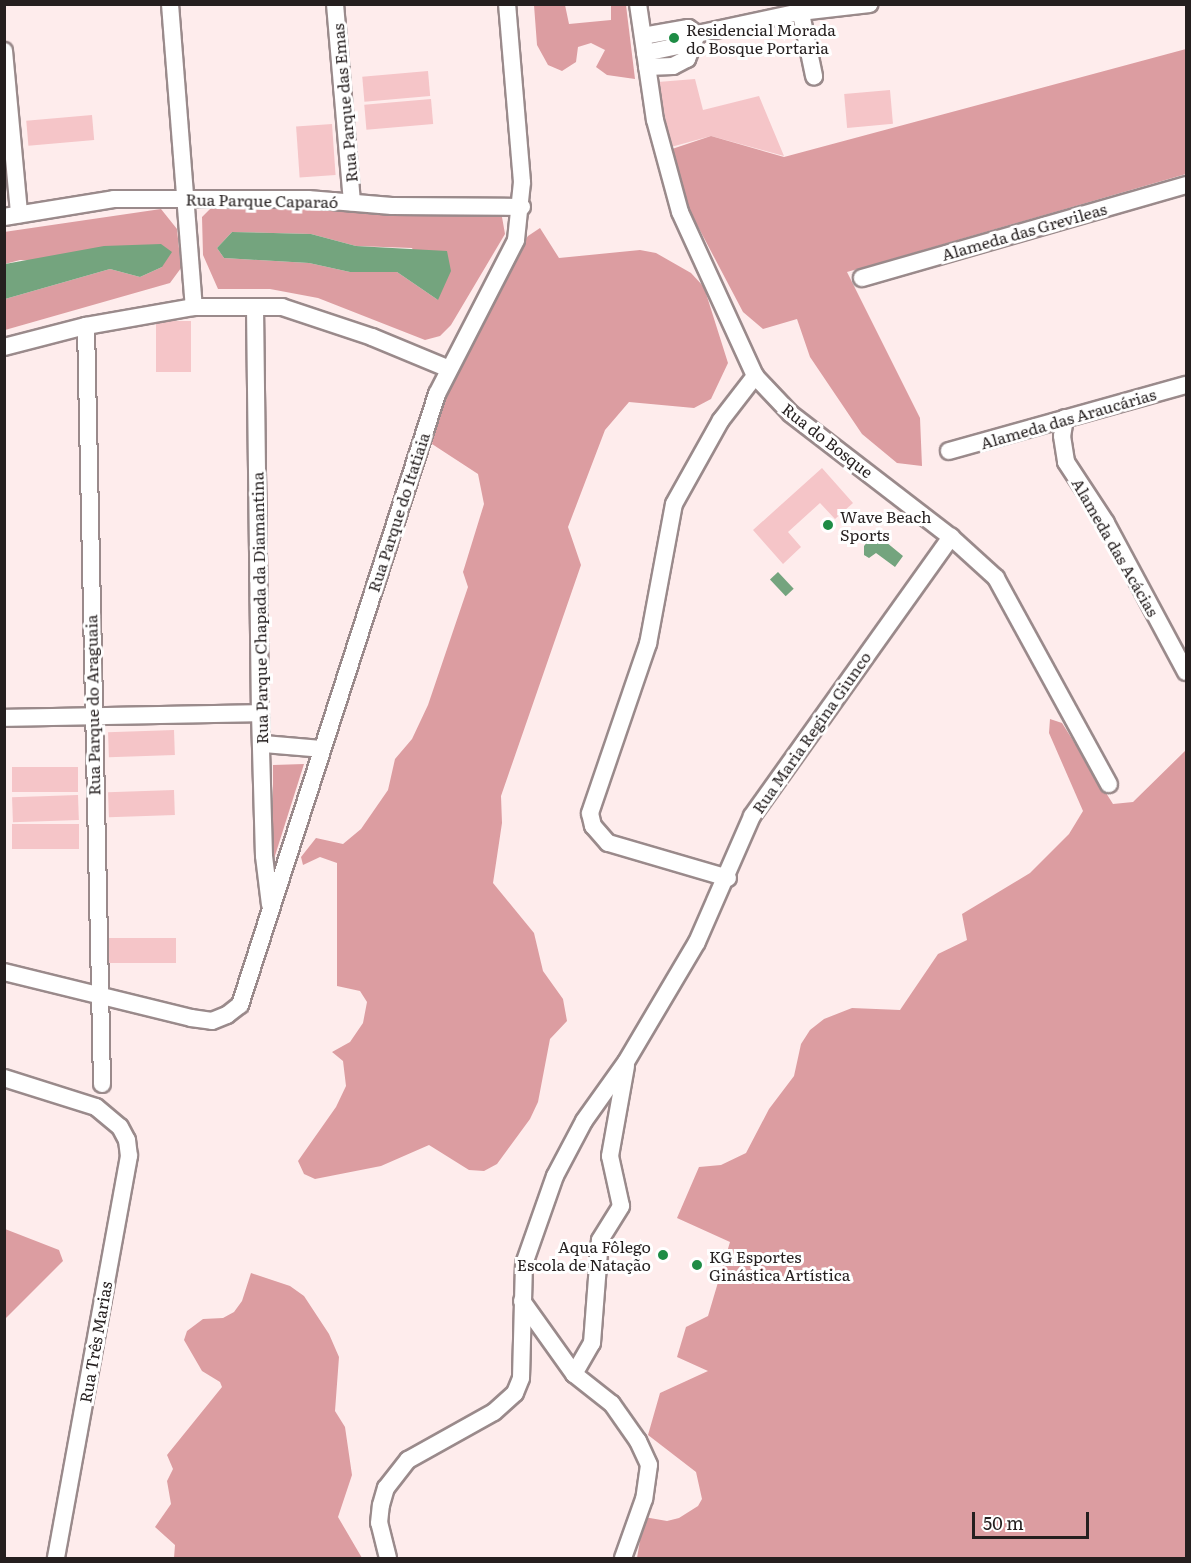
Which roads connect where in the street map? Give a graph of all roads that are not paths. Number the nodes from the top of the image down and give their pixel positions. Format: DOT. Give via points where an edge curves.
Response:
graph roads {
  1 [pos="170,4"];
  2 [pos="335,4"];
  3 [pos="507,4"];
  4 [pos="639,4"];
  5 [pos="870,4"];
  6 [pos="800,8"];
  7 [pos="697,34"];
  8 [pos="643,36"];
  9 [pos="4,51"];
  10 [pos="646,60"];
  11 [pos="814,76"];
  12 [pos="1186,184"];
  13 [pos="187,198"];
  14 [pos="352,202"];
  15 [pos="522,207"];
  16 [pos="12,216"];
  17 [pos="862,278"];
  18 [pos="194,307"];
  19 [pos="255,307"];
  20 [pos="86,326"];
  21 [pos="4,347"];
  22 [pos="447,368"];
  23 [pos="755,376"];
  24 [pos="1186,385"];
  25 [pos="1065,418"];
  26 [pos="949,451"];
  27 [pos="951,537"];
  28 [pos="1186,672"];
  29 [pos="260,713"];
  30 [pos="93,717"];
  31 [pos="4,718"];
  32 [pos="262,744"];
  33 [pos="322,748"];
  34 [pos="1109,784"];
  35 [pos="728,878"];
  36 [pos="271,909"];
  37 [pos="4,972"];
  38 [pos="98,996"];
  39 [pos="626,1062"];
  40 [pos="4,1078"];
  41 [pos="102,1084"];
  42 [pos="521,1300"];
  43 [pos="574,1374"];
  44 [pos="56,1558"];
  45 [pos="388,1558"];
  46 [pos="623,1558"];
  1 -- 13 [label="street"];
  2 -- 14 [label="street, Rua Parque das Emas"];
  3 -- 15 [label="street, Rua Parque do Itatiaia" via="518,105"];
  4 -- 8 [label="street, Rua do Bosque"];
  5 -- 6 [label="street"];
  6 -- 7 [label="street"];
  6 -- 11 [label="street"];
  7 -- 8 [label="street" via="688,28"];
  7 -- 10 [label="street"];
  8 -- 10 [label="street, Rua do Bosque"];
  9 -- 16 [label="street"];
  10 -- 23 [label="street, Rua do Bosque" via="656,120 680,212"];
  12 -- 17 [label="street, Alameda das Grevileas"];
  13 -- 14 [label="street, Rua Parque Caparaó"];
  13 -- 16 [label="street, Rua Parque Caparaó" via="114,199"];
  13 -- 18 [label="street"];
  14 -- 15 [label="street, Rua Parque Caparaó"];
  15 -- 22 [label="street, Rua Parque do Itatiaia" via="511,253"];
  18 -- 19 [label="street"];
  18 -- 20 [label="street"];
  19 -- 22 [label="street" via="282,307 310,315"];
  19 -- 29 [label="street, Rua Parque Chapada da Diamantina"];
  20 -- 21 [label="street"];
  20 -- 30 [label="street, Rua Parque do Araguaia"];
  22 -- 33 [label="street, Rua Parque do Itatiaia"];
  23 -- 27 [label="street, Rua do Bosque" via="791,414"];
  23 -- 35 [label="street" via="721,420 674,504 648,644 590,813 593,826 608,843"];
  24 -- 25 [label="street, Alameda das Araucárias"];
  25 -- 26 [label="street, Alameda das Araucárias"];
  25 -- 28 [label="street, Alameda das Acácias" via="1062,436 1066,462 1106,523"];
  27 -- 34 [label="street, Rua do Bosque" via="996,578"];
  27 -- 35 [label="street, Rua Maria Regina Giunco" via="752,816"];
  29 -- 30 [label="street"];
  29 -- 32 [label="street, Rua Parque Chapada da Diamantina"];
  30 -- 31 [label="street"];
  30 -- 38 [label="street, Rua Parque do Araguaia"];
  32 -- 33 [label="street"];
  32 -- 36 [label="street, Rua Parque Chapada da Diamantina" via="265,874"];
  33 -- 36 [label="street, Rua Parque do Itatiaia"];
  35 -- 39 [label="street, Rua Maria Regina Giunco" via="697,942"];
  36 -- 38 [label="street, Rua Parque do Itatiaia" via="240,1005 227,1015 212,1021 191,1018"];
  37 -- 38 [label="street"];
  38 -- 41 [label="street, Rua Parque do Araguaia"];
  39 -- 42 [label="street, Rua Maria Regina Giunco" via="584,1121 555,1176 524,1264"];
  39 -- 43 [label="street" via="610,1156 621,1206 600,1240 592,1343"];
  40 -- 44 [label="street, Rua Três Marias" via="96,1107 120,1127 129,1156"];
  42 -- 43 [label="street"];
  42 -- 45 [label="street, Rua Maria Regina Giunco" via="521,1378 515,1393 494,1412 408,1460 386,1488 379,1523"];
  43 -- 46 [label="street" via="612,1404 638,1441 648,1465 644,1499"];
}
